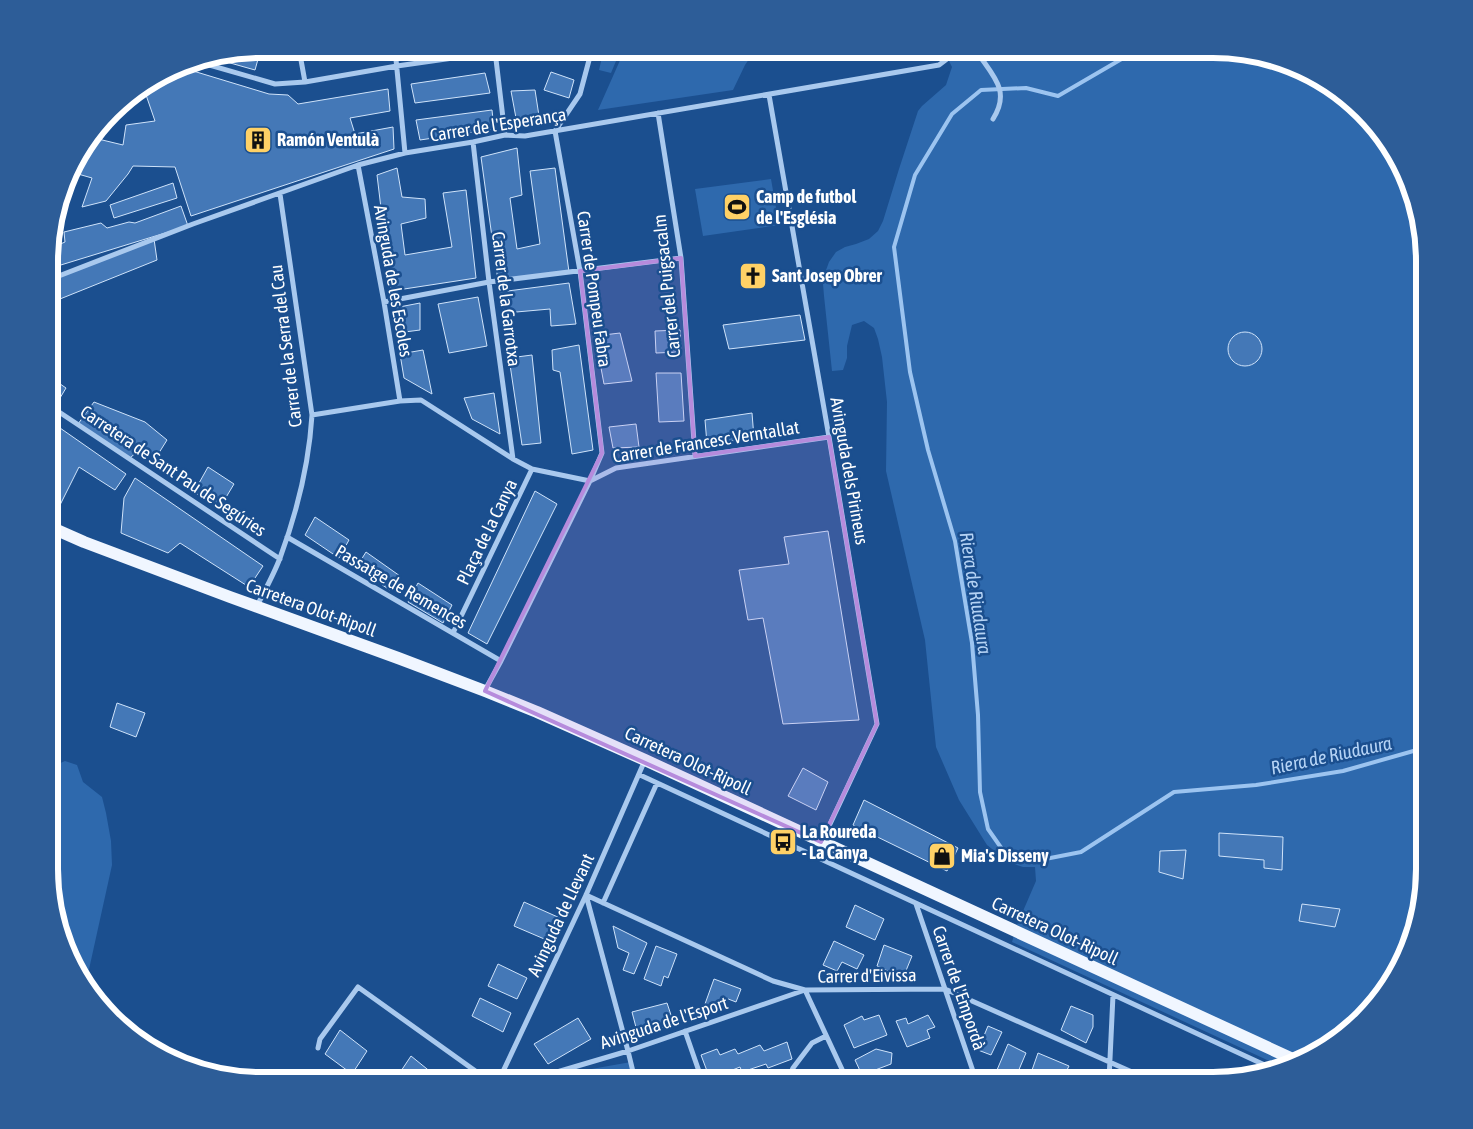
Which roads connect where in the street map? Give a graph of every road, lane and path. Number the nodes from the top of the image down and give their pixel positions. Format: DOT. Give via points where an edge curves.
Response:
graph roads {
  1 [pos="301,58"];
  2 [pos="396,58"];
  3 [pos="446,58"];
  4 [pos="496,58"];
  5 [pos="590,58"];
  6 [pos="948,58"];
  7 [pos="981,58"];
  8 [pos="207,64"];
  9 [pos="397,66"];
  10 [pos="305,82"];
  11 [pos="769,95"];
  12 [pos="658,113"];
  13 [pos="993,119"];
  14 [pos="555,131"];
  15 [pos="505,134"];
  16 [pos="473,142"];
  17 [pos="406,153"];
  18 [pos="358,165"];
  19 [pos="280,194"];
  20 [pos="681,258"];
  21 [pos="580,270"];
  22 [pos="58,276"];
  23 [pos="489,282"];
  24 [pos="384,302"];
  25 [pos="400,401"];
  26 [pos="58,411"];
  27 [pos="312,415"];
  28 [pos="829,437"];
  29 [pos="602,452"];
  30 [pos="695,456"];
  31 [pos="513,459"];
  32 [pos="532,469"];
  33 [pos="590,481"];
  34 [pos="58,530"];
  35 [pos="287,536"];
  36 [pos="280,559"];
  37 [pos="257,607"];
  38 [pos="452,634"];
  39 [pos="501,661"];
  40 [pos="485,691"];
  41 [pos="645,760"];
  42 [pos="640,775"];
  43 [pos="657,783"];
  44 [pos="821,842"];
  45 [pos="586,895"];
  46 [pos="603,903"];
  47 [pos="916,904"];
  48 [pos="945,989"];
  49 [pos="805,990"];
  50 [pos="1113,995"];
  51 [pos="685,1031"];
  52 [pos="826,1036"];
  53 [pos="318,1048"];
  54 [pos="628,1051"];
  55 [pos="1288,1057"];
  56 [pos="1109,1061"];
  57 [pos="1265,1065"];
  58 [pos="477,1072"];
  59 [pos="503,1072"];
  60 [pos="557,1072"];
  61 [pos="633,1072"];
  62 [pos="699,1072"];
  63 [pos="791,1072"];
  64 [pos="843,1072"];
  65 [pos="973,1072"];
  66 [pos="1109,1072"];
  67 [pos="1133,1072"];
  1 -- 10 [label="street"];
  2 -- 9 [label="street"];
  3 -- 9 [label="street"];
  4 -- 15 [label="street"];
  5 -- 14 [label="street" via="580,94"];
  6 -- 11 [label="street, Carrer de l'Esperança" via="939,65"];
  7 -- 13 [label="street" via="998,81 1001,99"];
  8 -- 10 [label="street" via="275,84"];
  9 -- 10 [label="street"];
  9 -- 17 [label="street"];
  11 -- 12 [label="street, Carrer de l'Esperança"];
  11 -- 28 [label="street, Avinguda dels Pirineus"];
  12 -- 14 [label="street, Carrer de l'Esperança"];
  12 -- 20 [label="street, Carrer del Puigsacalm"];
  14 -- 15 [label="street, Carrer de l'Esperança" via="526,136"];
  14 -- 21 [label="street, Carrer de Pompeu Fabra"];
  15 -- 16 [label="street, Carrer de l'Esperança"];
  16 -- 17 [label="street, Carrer de l'Esperança"];
  16 -- 23 [label="street, Carrer de la Garrotxa"];
  17 -- 18 [label="street, Carrer de l'Esperança"];
  18 -- 19 [label="street, Carrer de l'Esperança"];
  18 -- 24 [label="street, Avinguda de les Escoles"];
  19 -- 22 [label="street, Carrer de l'Esperança"];
  19 -- 27 [label="street, Carrer de la Serra del Cau"];
  20 -- 21 [label="street"];
  20 -- 30 [label="street, Carrer del Puigsacalm"];
  21 -- 23 [label="street"];
  21 -- 29 [label="street, Carrer de Pompeu Fabra"];
  23 -- 24 [label="street"];
  23 -- 31 [label="street, Carrer de la Garrotxa"];
  24 -- 25 [label="street, Avinguda de les Escoles"];
  25 -- 27 [label="street"];
  25 -- 31 [label="street" via="421,400"];
  26 -- 36 [label="street, Carretera de Sant Pau de Segúries"];
  27 -- 35 [label="street, Carrer de la Serra del Cau" via="297,506"];
  28 -- 30 [label="street, Carrer de Francesc Verntallat"];
  28 -- 44 [label="street, Avinguda dels Pirineus" via="877,724"];
  29 -- 33 [label="street, Carrer de Francesc Verntallat"];
  30 -- 33 [label="street, Carrer de Francesc Verntallat" via="616,468"];
  31 -- 32 [label="street"];
  32 -- 33 [label="street"];
  32 -- 38 [label="street, Plaça de la Canya"];
  33 -- 39 [label="street, Carrer de Francesc Verntallat"];
  34 -- 37 [label="main road, Carretera Olot-Ripoll"];
  35 -- 36 [label="street, Carrer de la Serra del Cau"];
  35 -- 38 [label="street, Passatge de Remences"];
  36 -- 37 [label="street, Carrer de la Serra del Cau"];
  37 -- 40 [label="main road, Carretera Olot-Ripoll"];
  38 -- 39 [label="street, Passatge de Remences"];
  39 -- 40 [label="street, Carrer de Francesc Verntallat"];
  40 -- 41 [label="main road, Carretera Olot-Ripoll"];
  41 -- 42 [label="street, Avinguda de Llevant"];
  41 -- 44 [label="main road, Carretera Olot-Ripoll"];
  42 -- 43 [label="street"];
  42 -- 45 [label="street, Avinguda de Llevant"];
  43 -- 46 [label="street, Avinguda de Llevant"];
  43 -- 47 [label="street"];
  44 -- 55 [label="main road, Carretera Olot-Ripoll"];
  45 -- 46 [label="street, Carrer d'Eivissa"];
  45 -- 54 [label="street"];
  45 -- 59 [label="street, Avinguda de Llevant"];
  46 -- 49 [label="street, Carrer d'Eivissa" via="773,982"];
  47 -- 48 [label="street, Carrer de l'Empordà"];
  47 -- 50 [label="street"];
  48 -- 49 [label="street, Carrer d'Eivissa"];
  48 -- 56 [label="street, Carrer d'Eivissa"];
  48 -- 65 [label="street, Carrer de l'Empordà"];
  49 -- 51 [label="street, Avinguda de l'Esport"];
  49 -- 52 [label="street"];
  50 -- 56 [label="street"];
  50 -- 57 [label="street"];
  51 -- 54 [label="street, Avinguda de l'Esport"];
  51 -- 62 [label="street"];
  52 -- 63 [label="street" via="812,1043"];
  52 -- 64 [label="street"];
  53 -- 58 [label="street" via="320,1039 358,987"];
  54 -- 60 [label="street, Avinguda de l'Esport"];
  54 -- 61 [label="street"];
  56 -- 66 [label="street"];
  56 -- 67 [label="street, Carrer d'Eivissa"];
}
